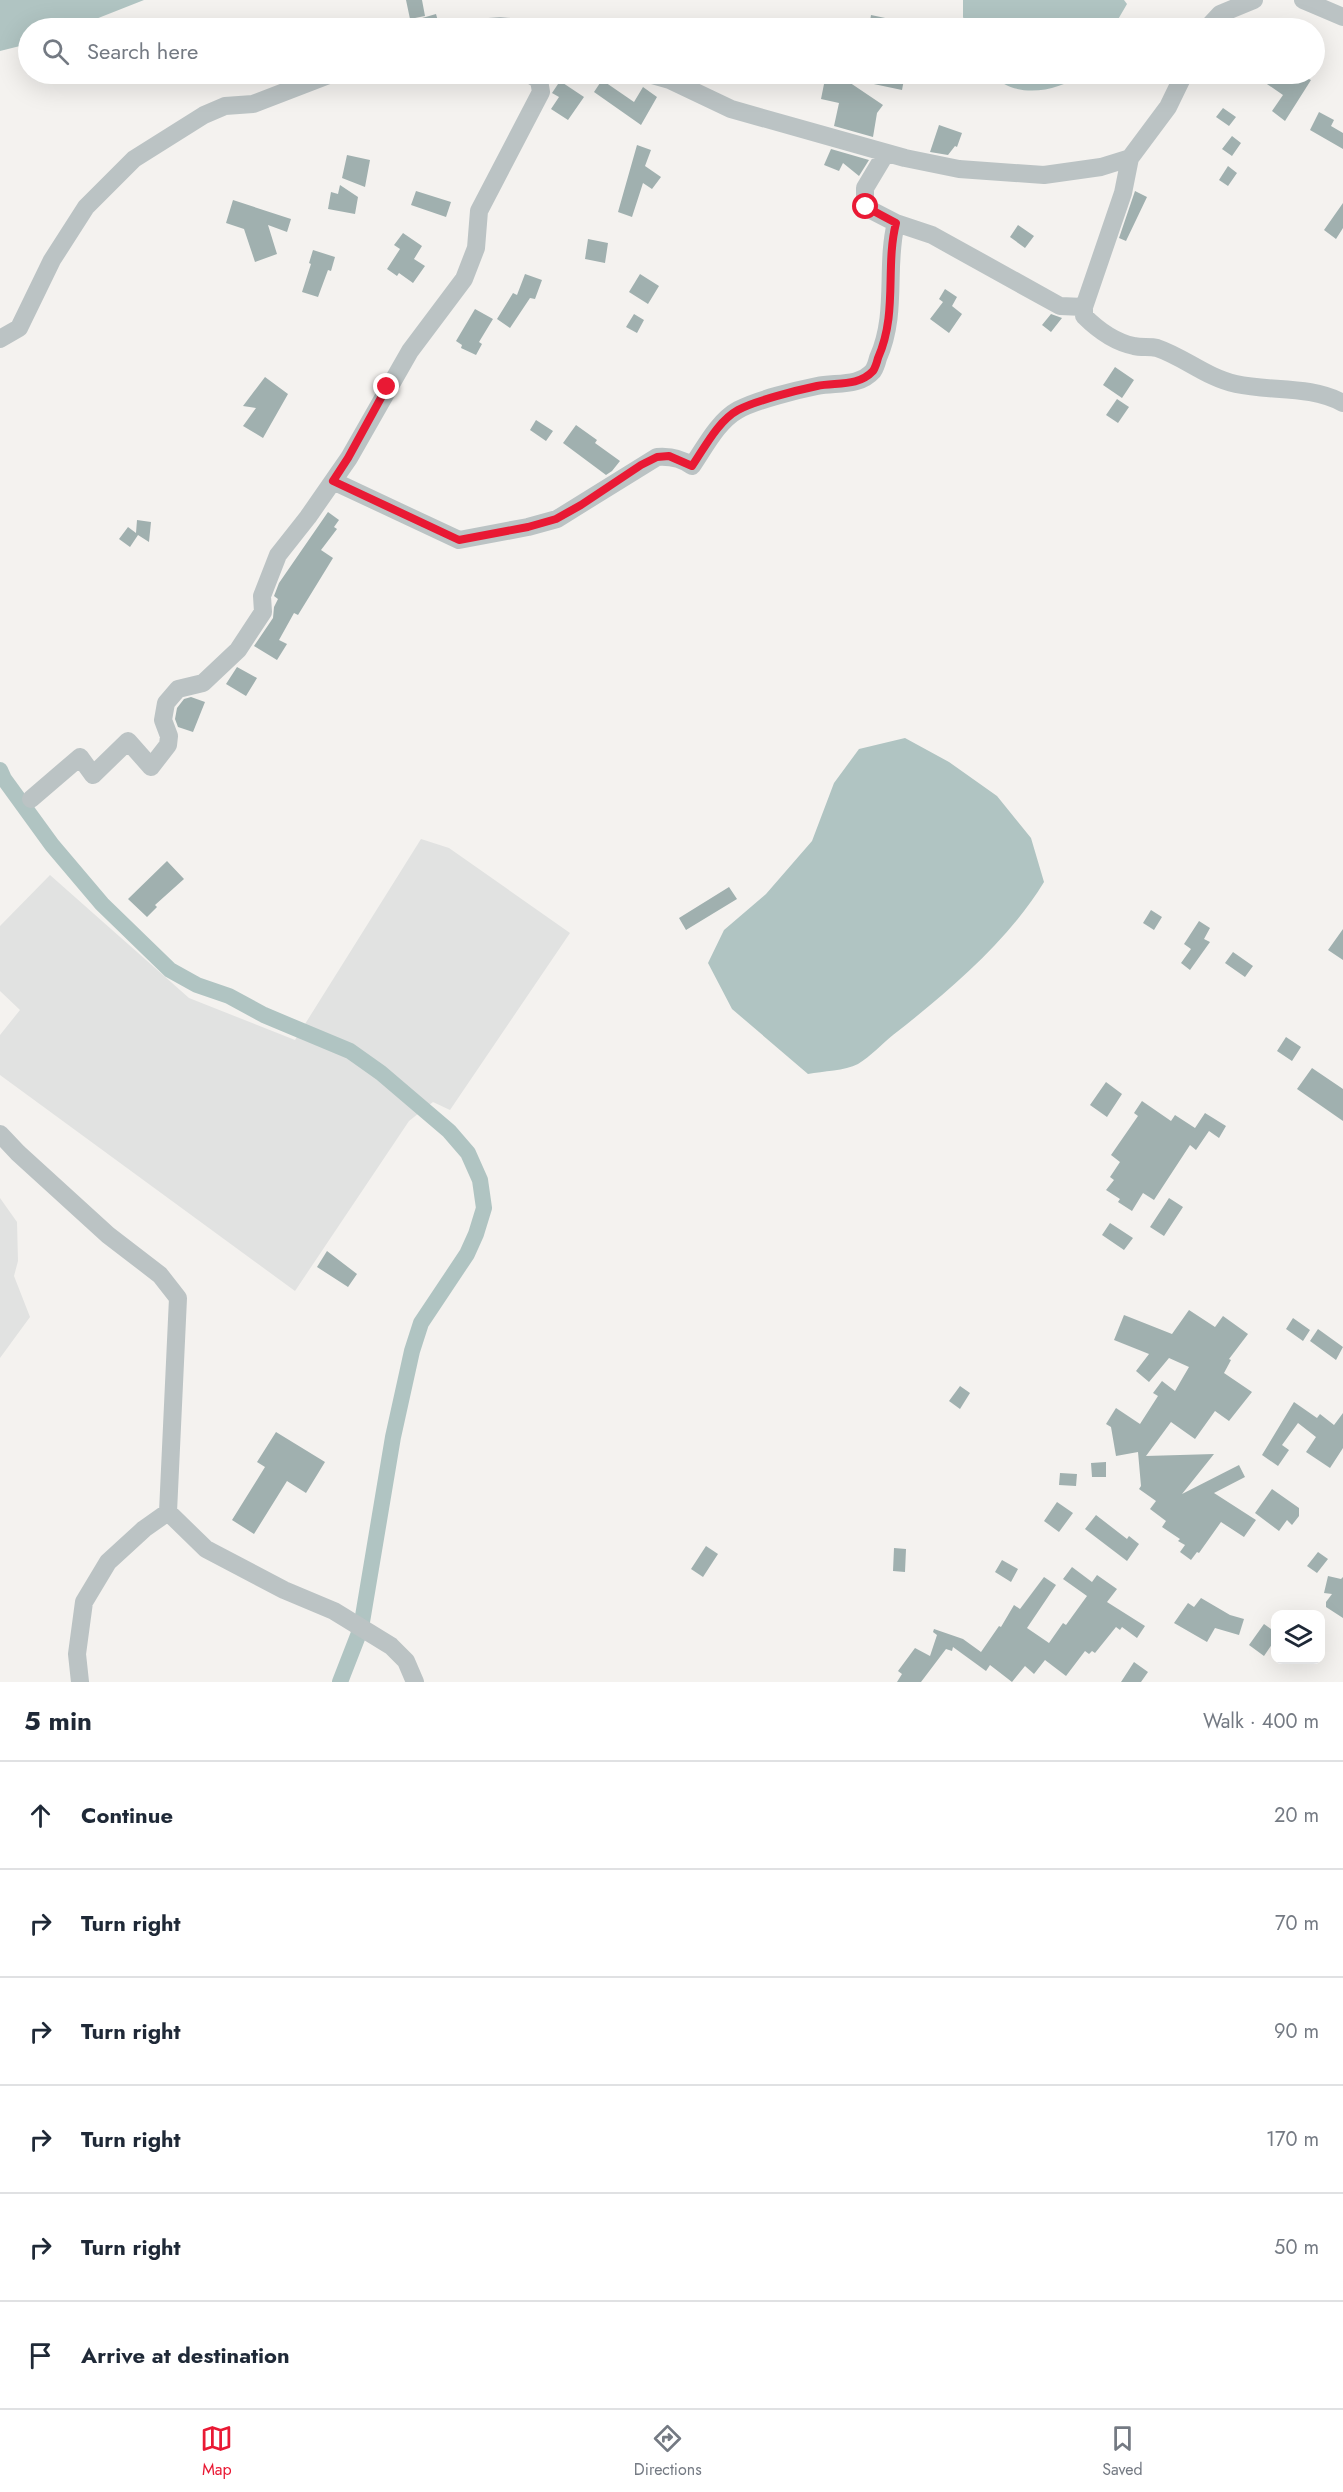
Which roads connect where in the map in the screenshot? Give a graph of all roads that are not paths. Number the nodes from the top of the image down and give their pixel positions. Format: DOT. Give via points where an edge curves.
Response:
graph roads {
  1 [pos="1254,0"];
  2 [pos="1303,0"];
  3 [pos="1343,17"];
  4 [pos="1217,18"];
  5 [pos="305,84"];
  6 [pos="540,84"];
  7 [pos="678,84"];
  8 [pos="1179,84"];
  9 [pos="886,153"];
  10 [pos="1130,158"];
  11 [pos="896,223"];
  12 [pos="1084,307"];
  13 [pos="0,339"];
  14 [pos="1343,402"];
  15 [pos="333,481"];
  16 [pos="31,799"];
  17 [pos="0,1134"];
  18 [pos="168,1512"];
  19 [pos="80,1682"];
  20 [pos="415,1682"];
  1 -- 4 [label="street"];
  2 -- 3 [label="street"];
  5 -- 13 [label="street" via="253,104 225,106 204,115 134,159 86,207 52,260 19,328"];
  6 -- 15 [label="street" via="542,92 479,211 476,248 468,271 410,351"];
  7 -- 9 [label="street" via="731,109"];
  8 -- 10 [label="street" via="1168,107"];
  9 -- 10 [label="street" via="959,169 1044,175 1101,167"];
  9 -- 11 [label="street" via="865,188 866,207"];
  10 -- 12 [label="street" via="1123,193"];
  11 -- 12 [label="street" via="932,235 1060,306"];
  11 -- 15 [label="street" via="887,327 873,371 853,383 818,386 738,410 716,430 692,466 669,456 657,457 556,519 459,540"];
  12 -- 14 [label="street" via="1084,316 1116,341 1156,348 1235,384 1293,388"];
  15 -- 16 [label="street" via="278,555 262,596 263,612 238,650 203,683 178,689 166,703 168,745 151,767 128,741 93,775 80,757"];
  17 -- 18 [label="street" via="108,1235 160,1275 178,1298"];
  18 -- 19 [label="street" via="108,1562 84,1602 77,1654"];
  18 -- 20 [label="street" via="206,1550 334,1611 391,1646 406,1661"];
}
